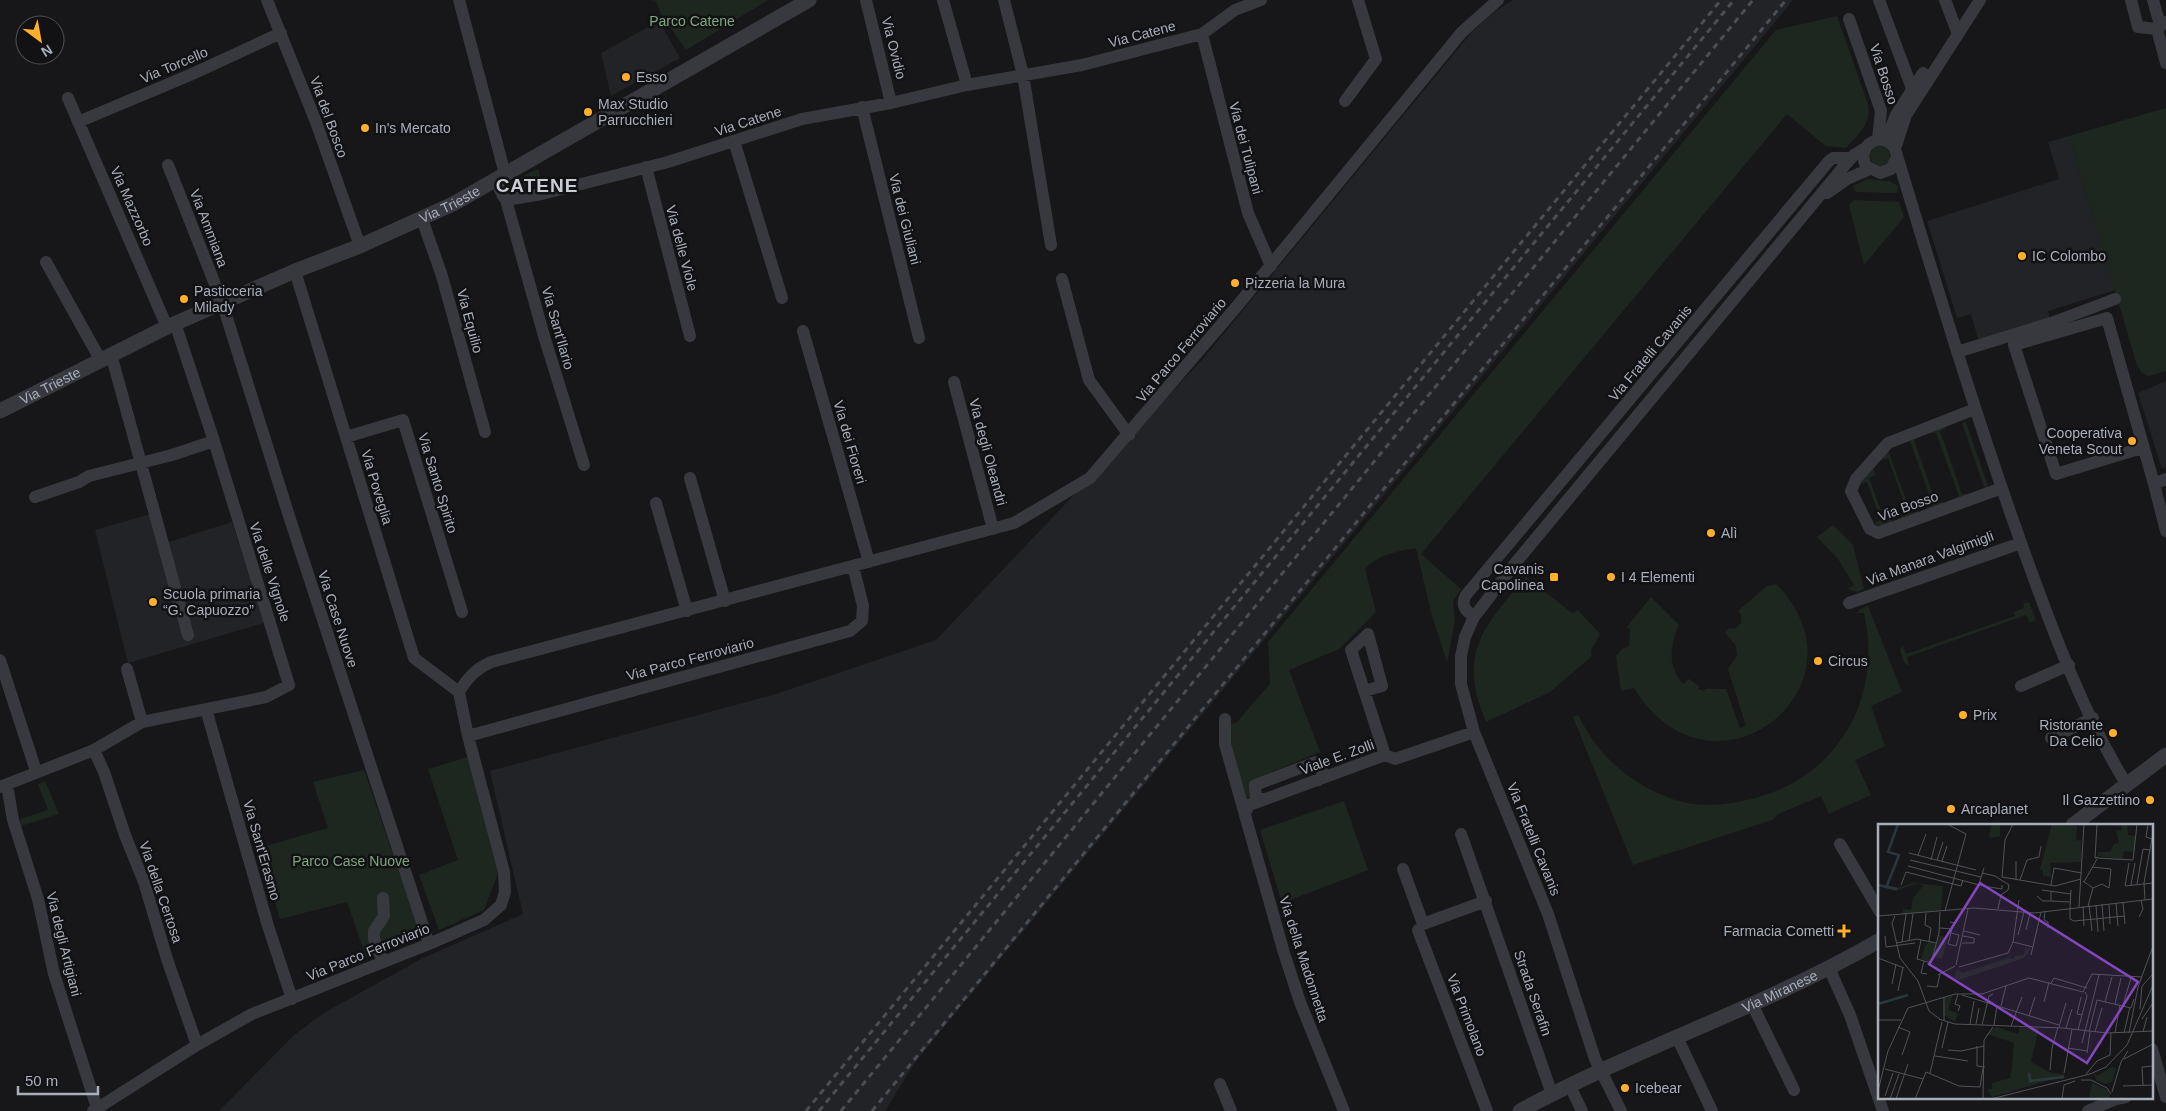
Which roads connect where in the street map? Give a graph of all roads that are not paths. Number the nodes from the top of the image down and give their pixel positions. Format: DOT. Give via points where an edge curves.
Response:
graph roads {
  1 [pos="267,0"];
  2 [pos="459,0"];
  3 [pos="809,0"];
  4 [pos="866,0"];
  5 [pos="942,0"];
  6 [pos="1004,0"];
  7 [pos="1261,0"];
  8 [pos="1358,0"];
  9 [pos="1498,0"];
  10 [pos="1879,0"];
  11 [pos="1945,0"];
  12 [pos="1972,0"];
  13 [pos="1980,0"];
  14 [pos="2131,0"];
  15 [pos="2153,0"];
  16 [pos="1233,5"];
  17 [pos="1849,19"];
  18 [pos="2161,26"];
  19 [pos="1956,30"];
  20 [pos="282,34"];
  21 [pos="1202,34"];
  22 [pos="2166,63"];
  23 [pos="1023,75"];
  24 [pos="967,85"];
  25 [pos="1914,94"];
  26 [pos="68,98"];
  27 [pos="1345,101"];
  28 [pos="892,103"];
  29 [pos="862,107"];
  30 [pos="78,122"];
  31 [pos="1882,140"];
  32 [pos="734,141"];
  33 [pos="1864,149"];
  34 [pos="1896,153"];
  35 [pos="1851,158"];
  36 [pos="168,164"];
  37 [pos="646,168"];
  38 [pos="1870,169"];
  39 [pos="1887,171"];
  40 [pos="500,176"];
  41 [pos="1908,192"];
  42 [pos="506,200"];
  43 [pos="1814,204"];
  44 [pos="422,219"];
  45 [pos="360,246"];
  46 [pos="1052,246"];
  47 [pos="46,262"];
  48 [pos="1271,266"];
  49 [pos="295,271"];
  50 [pos="1062,278"];
  51 [pos="782,298"];
  52 [pos="2115,299"];
  53 [pos="222,302"];
  54 [pos="171,325"];
  55 [pos="803,331"];
  56 [pos="690,336"];
  57 [pos="919,338"];
  58 [pos="1957,352"];
  59 [pos="106,357"];
  60 [pos="954,382"];
  61 [pos="1975,409"];
  62 [pos="0,411"];
  63 [pos="485,432"];
  64 [pos="1129,435"];
  65 [pos="346,437"];
  66 [pos="214,441"];
  67 [pos="2142,448"];
  68 [pos="141,462"];
  69 [pos="584,465"];
  70 [pos="690,478"];
  71 [pos="2166,479"];
  72 [pos="2154,484"];
  73 [pos="2002,488"];
  74 [pos="35,497"];
  75 [pos="656,503"];
  76 [pos="993,529"];
  77 [pos="2166,531"];
  78 [pos="2021,543"];
  79 [pos="869,562"];
  80 [pos="853,566"];
  81 [pos="1478,581"];
  82 [pos="725,601"];
  83 [pos="1484,603"];
  84 [pos="1849,603"];
  85 [pos="687,611"];
  86 [pos="462,612"];
  87 [pos="1474,617"];
  88 [pos="188,635"];
  89 [pos="0,660"];
  90 [pos="2069,665"];
  91 [pos="127,669"];
  92 [pos="2021,686"];
  93 [pos="1364,691"];
  94 [pos="459,692"];
  95 [pos="206,709"];
  96 [pos="2093,718"];
  97 [pos="1225,719"];
  98 [pos="142,722"];
  99 [pos="1474,732"];
  100 [pos="468,736"];
  101 [pos="2051,738"];
  102 [pos="94,750"];
  103 [pos="1385,755"];
  104 [pos="2166,755"];
  105 [pos="36,771"];
  106 [pos="1319,780"];
  107 [pos="2128,785"];
  108 [pos="4,786"];
  109 [pos="1264,799"];
  110 [pos="1245,813"];
  111 [pos="2074,824"];
  112 [pos="1462,834"];
  113 [pos="1840,844"];
  114 [pos="1403,869"];
  115 [pos="383,898"];
  116 [pos="1486,901"];
  117 [pos="1878,909"];
  118 [pos="1418,930"];
  119 [pos="1878,941"];
  120 [pos="429,944"];
  121 [pos="383,962"];
  122 [pos="1829,968"];
  123 [pos="292,999"];
  124 [pos="1752,1004"];
  125 [pos="1677,1037"];
  126 [pos="198,1045"];
  127 [pos="2154,1058"];
  128 [pos="1602,1071"];
  129 [pos="1220,1084"];
  130 [pos="1570,1086"];
  131 [pos="1794,1090"];
  132 [pos="1552,1094"];
  133 [pos="2162,1094"];
  134 [pos="1878,1096"];
  135 [pos="1879,1098"];
  136 [pos="2121,1098"];
  137 [pos="95,1110"];
  138 [pos="1231,1111"];
  139 [pos="1344,1111"];
  140 [pos="1487,1111"];
  141 [pos="1520,1111"];
  142 [pos="1582,1111"];
  143 [pos="1621,1111"];
  144 [pos="1712,1111"];
  145 [pos="1883,1111"];
  146 [pos="2088,1111"];
  1 -- 20 [label="street, Via del Bosco"];
  2 -- 40 [label="street"];
  3 -- 40 [label="street, Via Trieste"];
  4 -- 28 [label="street, Via Ovidio"];
  5 -- 24 [label="street"];
  6 -- 23 [label="street"];
  7 -- 16 [label="street, Via Catene"];
  8 -- 27 [label="street" via="1376,59"];
  9 -- 48 [label="street, Via Parco Ferroviario" via="1462,32"];
  10 -- 25 [label="street, Via Bosso"];
  11 -- 19 [label="street"];
  12 -- 19 [label="street, Via Bosso"];
  13 -- 19 [label="street, Via Bosso"];
  14 -- 18 [label="street" via="2138,27"];
  15 -- 18 [label="street"];
  16 -- 21 [label="street, Via Catene"];
  17 -- 31 [label="street, Via Bosso" via="1882,111"];
  18 -- 22 [label="street"];
  19 -- 25 [label="street, Via Bosso"];
  20 -- 30 [label="street, Via Torcello"];
  20 -- 45 [label="street, Via del Bosco"];
  21 -- 23 [label="street, Via Catene" via="1082,65"];
  21 -- 48 [label="street, Via dei Tulipani" via="1248,213"];
  23 -- 24 [label="street, Via Catene"];
  23 -- 46 [label="street"];
  24 -- 28 [label="street, Via Catene"];
  25 -- 31 [label="street, Via Bosso" via="1896,115"];
  25 -- 34 [label="street, Via Bosso"];
  26 -- 30 [label="street, Via Mazzorbo"];
  28 -- 29 [label="street, Via Catene"];
  29 -- 32 [label="street, Via Catene" via="802,119"];
  29 -- 57 [label="street, Via dei Giuliani"];
  30 -- 54 [label="street, Via Mazzorbo"];
  31 -- 33 [label="street" via="1868,144"];
  31 -- 34 [label="street"];
  32 -- 37 [label="street, Via Catene"];
  32 -- 51 [label="street"];
  33 -- 35 [label="street, Via Fratelli Cavanis"];
  33 -- 38 [label="street" via="1864,162"];
  34 -- 39 [label="street, Via Bosso" via="1894,166"];
  34 -- 41 [label="street"];
  35 -- 43 [label="street, Via Fratelli Cavanis"];
  35 -- 81 [label="street, Via Fratelli Cavanis" via="1829,161"];
  36 -- 53 [label="street, Via Ammiana"];
  37 -- 42 [label="street, Via Catene"];
  37 -- 56 [label="street, Via delle Viole"];
  38 -- 39 [label="street" via="1880,173"];
  38 -- 43 [label="street, Via Fratelli Cavanis" via="1847,180"];
  39 -- 41 [label="street" via="1899,179"];
  40 -- 42 [label="street"];
  40 -- 44 [label="street, Via Trieste"];
  41 -- 58 [label="street"];
  42 -- 69 [label="street, Via Sant'Ilario"];
  43 -- 83 [label="street, Via Fratelli Cavanis"];
  44 -- 45 [label="street, Via Trieste"];
  44 -- 63 [label="street, Via Equilio" via="442,276"];
  45 -- 49 [label="street, Via Trieste"];
  47 -- 59 [label="street"];
  48 -- 64 [label="street, Via Parco Ferroviario"];
  49 -- 53 [label="street, Via Trieste"];
  49 -- 65 [label="street, Via Poveglia"];
  50 -- 64 [label="street" via="1089,380"];
  52 -- 58 [label="street"];
  53 -- 54 [label="street, Via Trieste"];
  53 -- 120 [label="street, Via Case Nuove"];
  54 -- 59 [label="street, Via Trieste"];
  54 -- 66 [label="street, Via delle Vignole"];
  55 -- 79 [label="street, Via dei Fioreri"];
  58 -- 61 [label="street"];
  59 -- 62 [label="street, Via Trieste"];
  59 -- 68 [label="street"];
  60 -- 76 [label="street, Via degli Oleandri"];
  61 -- 73 [label="street"];
  61 -- 73 [label="street, Via Bosso" via="1888,443 1856,479 1851,488 1852,494 1870,529 1878,533"];
  64 -- 76 [label="street, Via Parco Ferroviario" via="1090,478 1014,524"];
  65 -- 86 [label="street, Via Santo Spirito" via="403,420"];
  65 -- 94 [label="street, Via Poveglia" via="414,658"];
  66 -- 68 [label="street"];
  66 -- 95 [label="street, Via delle Vignole" via="289,685 266,697"];
  67 -- 67 [label="street" via="2107,318 2014,345 2056,474"];
  67 -- 72 [label="street"];
  68 -- 74 [label="street" via="90,476"];
  68 -- 88 [label="street"];
  70 -- 82 [label="street"];
  71 -- 72 [label="street"];
  72 -- 77 [label="street"];
  73 -- 78 [label="street"];
  75 -- 85 [label="street"];
  76 -- 79 [label="street, Via Parco Ferroviario"];
  78 -- 84 [label="street, Via Manara Valgimigli"];
  78 -- 90 [label="street"];
  79 -- 80 [label="street, Via Parco Ferroviario"];
  80 -- 82 [label="street, Via Parco Ferroviario"];
  80 -- 100 [label="street, Via Parco Ferroviario" via="863,606 862,621 850,631"];
  81 -- 83 [label="street" via="1475,594"];
  81 -- 87 [label="street, Via Fratelli Cavanis" via="1463,600 1466,610"];
  82 -- 85 [label="street, Via Parco Ferroviario"];
  83 -- 87 [label="street, Via Fratelli Cavanis"];
  85 -- 94 [label="street, Via Parco Ferroviario" via="491,662 469,676"];
  87 -- 99 [label="street, Via Fratelli Cavanis" via="1465,637 1460,672 1463,698"];
  89 -- 105 [label="street"];
  90 -- 92 [label="street"];
  90 -- 96 [label="street"];
  91 -- 98 [label="street"];
  93 -- 103 [label="street"];
  94 -- 100 [label="street, Via Parco Ferroviario"];
  95 -- 98 [label="street, Via delle Vignole"];
  95 -- 123 [label="street, Via Sant'Erasmo"];
  96 -- 101 [label="street"];
  96 -- 107 [label="street"];
  97 -- 110 [label="street, Via della Madonnetta" via="1225,744"];
  98 -- 102 [label="street, Via delle Vignole"];
  99 -- 103 [label="street, Viale E. Zolli" via="1395,759"];
  99 -- 128 [label="street, Via Fratelli Cavanis" via="1542,898 1595,1059"];
  100 -- 120 [label="street, Via Parco Ferroviario" via="504,872 505,892 501,905 484,920"];
  102 -- 105 [label="street, Via delle Vignole"];
  102 -- 126 [label="street, Via della Certosa" via="144,882"];
  103 -- 106 [label="street, Viale E. Zolli"];
  104 -- 107 [label="street"];
  105 -- 108 [label="street, Via delle Vignole"];
  106 -- 109 [label="street, Viale E. Zolli"];
  106 -- 109 [label="street" via="1324,774 1316,762 1255,785 1256,798"];
  107 -- 111 [label="street"];
  108 -- 137 [label="street, Via degli Artigiani" via="38,899 54,974"];
  109 -- 110 [label="street, Viale E. Zolli" via="1249,805"];
  110 -- 139 [label="street, Via della Madonnetta" via="1300,1002"];
  112 -- 116 [label="street, Strada Serafin"];
  113 -- 117 [label="street"];
  114 -- 116 [label="street" via="1423,924"];
  115 -- 121 [label="street" via="384,916 374,932"];
  116 -- 132 [label="street, Strada Serafin"];
  118 -- 140 [label="street, Via Primolano"];
  119 -- 122 [label="street, Via Miranese"];
  120 -- 121 [label="street, Via Parco Ferroviario"];
  121 -- 123 [label="street, Via Parco Ferroviario"];
  122 -- 124 [label="street, Via Miranese"];
  122 -- 134 [label="street" via="1850,1015"];
  123 -- 126 [label="street, Via Parco Ferroviario" via="252,1014"];
  124 -- 125 [label="street, Via Miranese"];
  124 -- 131 [label="street"];
  125 -- 128 [label="street, Via Miranese"];
  125 -- 144 [label="street"];
  126 -- 137 [label="street, Via Parco Ferroviario"];
  127 -- 133 [label="street"];
  128 -- 130 [label="street, Via Miranese"];
  128 -- 143 [label="street, Via Fratelli Cavanis"];
  129 -- 138 [label="street"];
  130 -- 132 [label="street, Via Miranese"];
  130 -- 142 [label="street"];
  132 -- 141 [label="street, Via Miranese"];
  135 -- 145 [label="street"];
  136 -- 146 [label="street"];
}
